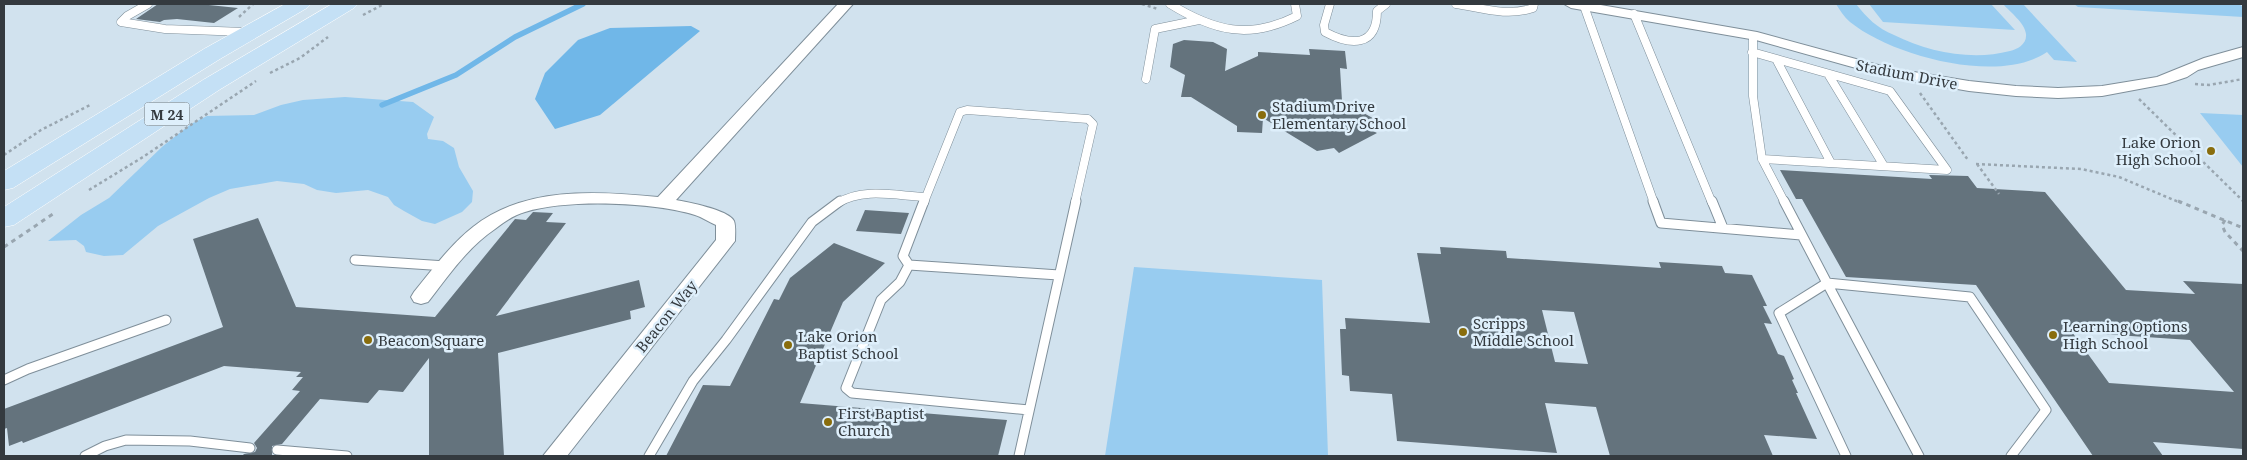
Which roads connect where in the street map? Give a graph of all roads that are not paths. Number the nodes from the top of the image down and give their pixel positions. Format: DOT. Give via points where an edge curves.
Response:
graph roads {
  1 [pos="148,4"];
  2 [pos="1170,4"];
  3 [pos="1295,4"];
  4 [pos="1330,4"];
  5 [pos="1386,4"];
  6 [pos="1456,4"];
  7 [pos="1534,4"];
  8 [pos="297,5"];
  9 [pos="848,5"];
  10 [pos="1577,5"];
  11 [pos="352,11"];
  12 [pos="1634,14"];
  13 [pos="1199,20"];
  14 [pos="249,32"];
  15 [pos="1753,36"];
  16 [pos="1752,52"];
  17 [pos="2243,52"];
  18 [pos="1776,59"];
  19 [pos="1828,74"];
  20 [pos="1146,79"];
  21 [pos="88,130"];
  22 [pos="1762,159"];
  23 [pos="1831,163"];
  24 [pos="1884,166"];
  25 [pos="4,182"];
  26 [pos="926,198"];
  27 [pos="663,203"];
  28 [pos="4,208"];
  29 [pos="4,219"];
  30 [pos="1723,228"];
  31 [pos="1801,235"];
  32 [pos="355,260"];
  33 [pos="909,265"];
  34 [pos="447,266"];
  35 [pos="1059,275"];
  36 [pos="1827,283"];
  37 [pos="421,296"];
  38 [pos="166,320"];
  39 [pos="4,380"];
  40 [pos="1029,410"];
  41 [pos="250,448"];
  42 [pos="277,450"];
  43 [pos="85,456"];
  44 [pos="347,456"];
  45 [pos="554,456"];
  46 [pos="649,456"];
  47 [pos="1019,456"];
  48 [pos="1846,456"];
  49 [pos="1919,456"];
  50 [pos="2011,456"];
  1 -- 14 [label="lane" via="121,22 165,29"];
  2 -- 13 [label="lane"];
  3 -- 13 [label="lane" via="1297,16 1282,25 1256,32 1232,31"];
  4 -- 5 [label="lane" via="1325,32 1344,40 1359,41 1369,38 1376,28 1377,11"];
  6 -- 7 [label="lane" via="1510,13 1526,11"];
  8 -- 14 [label="main road, M 24"];
  9 -- 27 [label="street"];
  10 -- 12 [label="street, Stadium Drive"];
  10 -- 30 [label="lane" via="1661,223"];
  11 -- 29 [label="main road, M 24" via="211,85"];
  12 -- 15 [label="street, Stadium Drive"];
  12 -- 30 [label="lane"];
  13 -- 20 [label="lane" via="1155,29"];
  14 -- 21 [label="main road, M 24"];
  15 -- 16 [label="lane"];
  15 -- 17 [label="street, Stadium Drive" via="1888,72 1969,86 2058,93 2102,91 2172,77 2209,61"];
  16 -- 18 [label="lane"];
  16 -- 22 [label="lane" via="1753,96"];
  18 -- 19 [label="lane"];
  18 -- 23 [label="lane"];
  19 -- 24 [label="lane"];
  19 -- 24 [label="lane" via="1890,91 1947,170"];
  21 -- 25 [label="main road, M 24"];
  21 -- 28 [label="main road" via="105,127 119,133"];
  22 -- 23 [label="lane"];
  22 -- 31 [label="lane"];
  23 -- 24 [label="lane"];
  26 -- 33 [label="lane" via="903,256"];
  26 -- 35 [label="lane" via="960,112 1088,119 1093,124"];
  26 -- 46 [label="lane" via="860,194 828,206 812,222 693,380"];
  27 -- 34 [label="street, Beacon Way" via="579,200 518,208 487,226"];
  27 -- 45 [label="street, Beacon Way" via="702,211 725,222 726,241"];
  30 -- 31 [label="lane"];
  31 -- 36 [label="lane"];
  32 -- 34 [label="lane"];
  33 -- 35 [label="lane"];
  33 -- 40 [label="lane" via="900,282 882,300 846,388 852,393"];
  34 -- 37 [label="street, Beacon Way"];
  35 -- 40 [label="lane"];
  36 -- 48 [label="lane" via="1778,313"];
  36 -- 49 [label="lane"];
  36 -- 50 [label="lane" via="1970,298 2046,410"];
  38 -- 39 [label="lane"];
  40 -- 47 [label="lane"];
  41 -- 43 [label="lane" via="190,441 126,440"];
  42 -- 44 [label="lane"];
}
